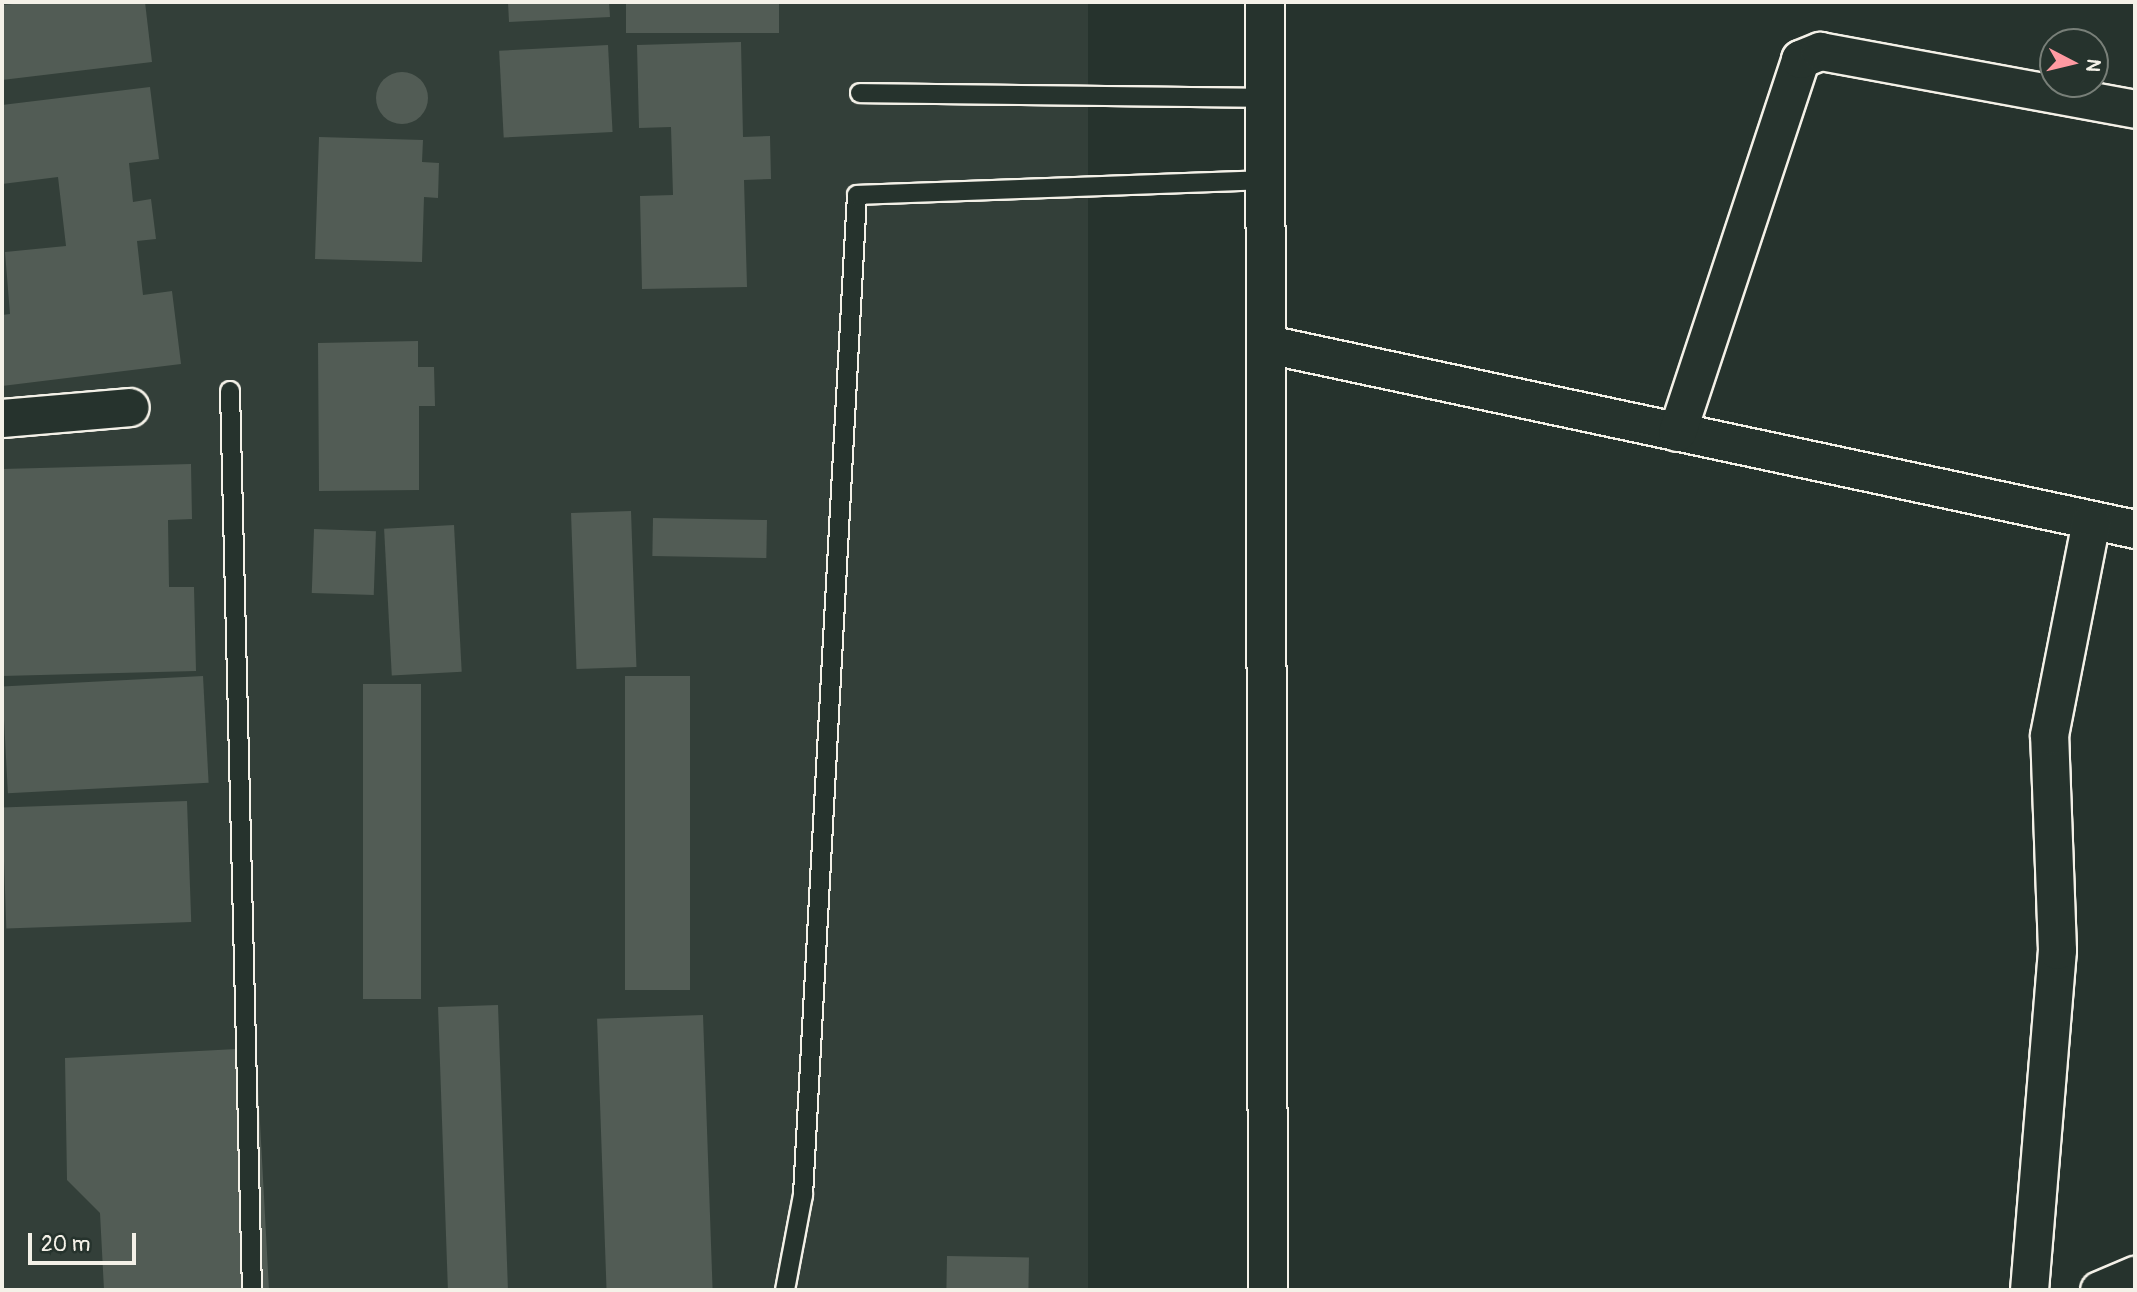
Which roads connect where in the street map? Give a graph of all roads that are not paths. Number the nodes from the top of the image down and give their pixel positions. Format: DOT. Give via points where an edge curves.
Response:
graph roads {
  1 [pos="1265,2"];
  2 [pos="860,93"];
  3 [pos="1266,98"];
  4 [pos="2135,109"];
  5 [pos="1266,180"];
  6 [pos="1267,344"];
  7 [pos="230,391"];
  8 [pos="130,407"];
  9 [pos="2,418"];
  10 [pos="1677,432"];
  11 [pos="2091,521"];
  12 [pos="2135,529"];
  13 [pos="2135,1275"];
  14 [pos="252,1290"];
  15 [pos="785,1290"];
  16 [pos="1268,1290"];
  17 [pos="2029,1290"];
  18 [pos="2099,1290"];
  1 -- 3 [label="main road"];
  2 -- 3 [label="lane"];
  3 -- 5 [label="main road"];
  4 -- 10 [label="street" via="1820,51 1800,59"];
  5 -- 6 [label="main road"];
  5 -- 15 [label="lane" via="858,195 803,1195"];
  6 -- 10 [label="street"];
  6 -- 16 [label="main road"];
  7 -- 14 [label="lane"];
  8 -- 9 [label="street"];
  10 -- 11 [label="street"];
  11 -- 12 [label="street"];
  11 -- 17 [label="street" via="2049,735 2057,950"];
  13 -- 18 [label="street"];
}
